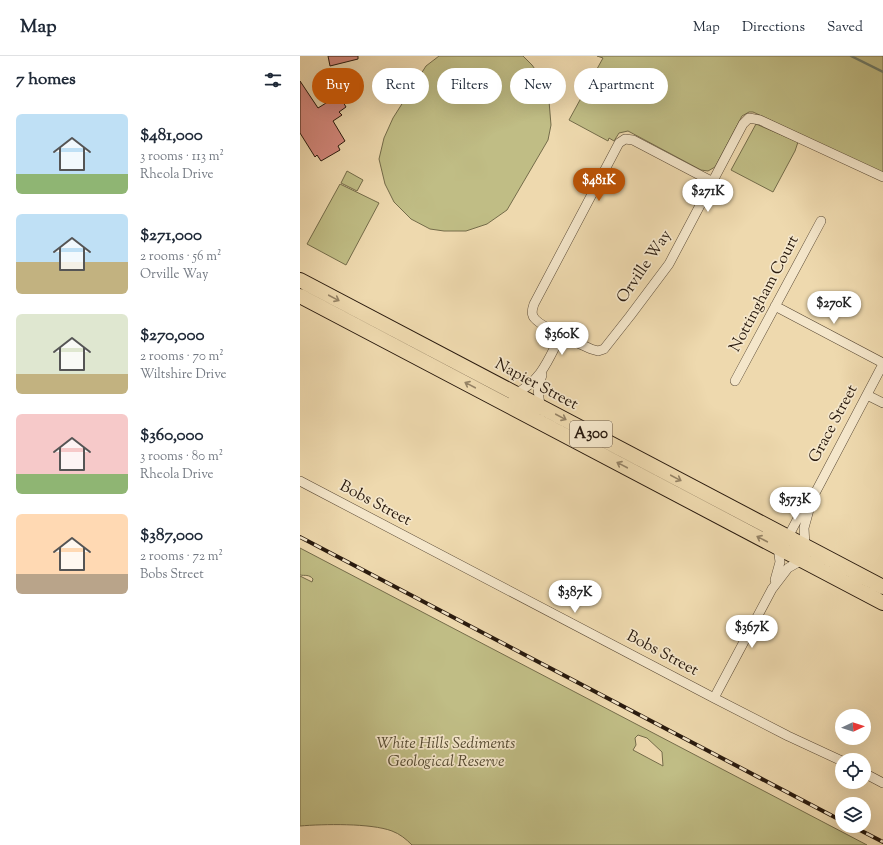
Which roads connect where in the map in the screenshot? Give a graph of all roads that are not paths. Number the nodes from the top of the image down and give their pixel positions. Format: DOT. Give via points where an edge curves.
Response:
graph roads {
  1 [pos="883,177"];
  2 [pos="713,182"];
  3 [pos="821,221"];
  4 [pos="300,280"];
  5 [pos="300,296"];
  6 [pos="775,306"];
  7 [pos="561,335"];
  8 [pos="883,364"];
  9 [pos="464,367"];
  10 [pos="544,368"];
  11 [pos="735,381"];
  12 [pos="515,394"];
  13 [pos="867,395"];
  14 [pos="883,403"];
  15 [pos="540,406"];
  16 [pos="518,410"];
  17 [pos="300,481"];
  18 [pos="812,499"];
  19 [pos="783,542"];
  20 [pos="805,546"];
  21 [pos="802,560"];
  22 [pos="839,564"];
  23 [pos="883,587"];
  24 [pos="772,589"];
  25 [pos="859,590"];
  26 [pos="883,594"];
  27 [pos="883,603"];
  28 [pos="714,698"];
  29 [pos="835,758"];
  30 [pos="871,777"];
  31 [pos="883,783"];
  1 -- 2 [label="street, Orville Way" via="753,118 743,124"];
  2 -- 7 [label="street, Orville Way" via="668,264 607,346 594,351"];
  2 -- 7 [label="street, Orville Way" via="633,140 619,143 533,308 535,319"];
  3 -- 6 [label="street, Nottingham Court"];
  4 -- 9 [label="highway, Napier Street / A300, one-way"];
  16 -- 5 [label="highway, Napier Street / A300, one-way"];
  6 -- 8 [label="street"];
  6 -- 11 [label="street, Nottingham Court"];
  7 -- 10 [label="street"];
  8 -- 13 [label="street, Grace Street"];
  9 -- 12 [label="highway, Napier Street / A300"];
  9 -- 16 [label="highway" via="518,402"];
  10 -- 12 [label="street" via="534,381"];
  10 -- 15 [label="street" via="538,389"];
  12 -- 15 [label="highway, Napier Street / A300"];
  13 -- 14 [label="street"];
  13 -- 18 [label="street, Grace Street"];
  15 -- 19 [label="highway, Napier Street / A300, one-way"];
  19 -- 16 [label="highway, Napier Street / A300, one-way"];
  17 -- 28 [label="street, Bobs Street"];
  18 -- 19 [label="street, Grace Street"];
  18 -- 20 [label="street, Grace Street" via="804,528"];
  19 -- 20 [label="highway, Napier Street / A300"];
  19 -- 21 [label="highway, Napier Street / A300"];
  19 -- 24 [label="street" via="780,565"];
  19 -- 25 [label="highway"];
  20 -- 22 [label="highway, Napier Street / A300"];
  21 -- 24 [label="street" via="788,568"];
  21 -- 25 [label="highway, Napier Street / A300"];
  22 -- 23 [label="highway, Napier Street / A300"];
  22 -- 26 [label="highway"];
  24 -- 28 [label="street"];
  25 -- 27 [label="highway, Napier Street / A300"];
  28 -- 29 [label="street, Bobs Street"];
  30 -- 31 [label="street"];
}
